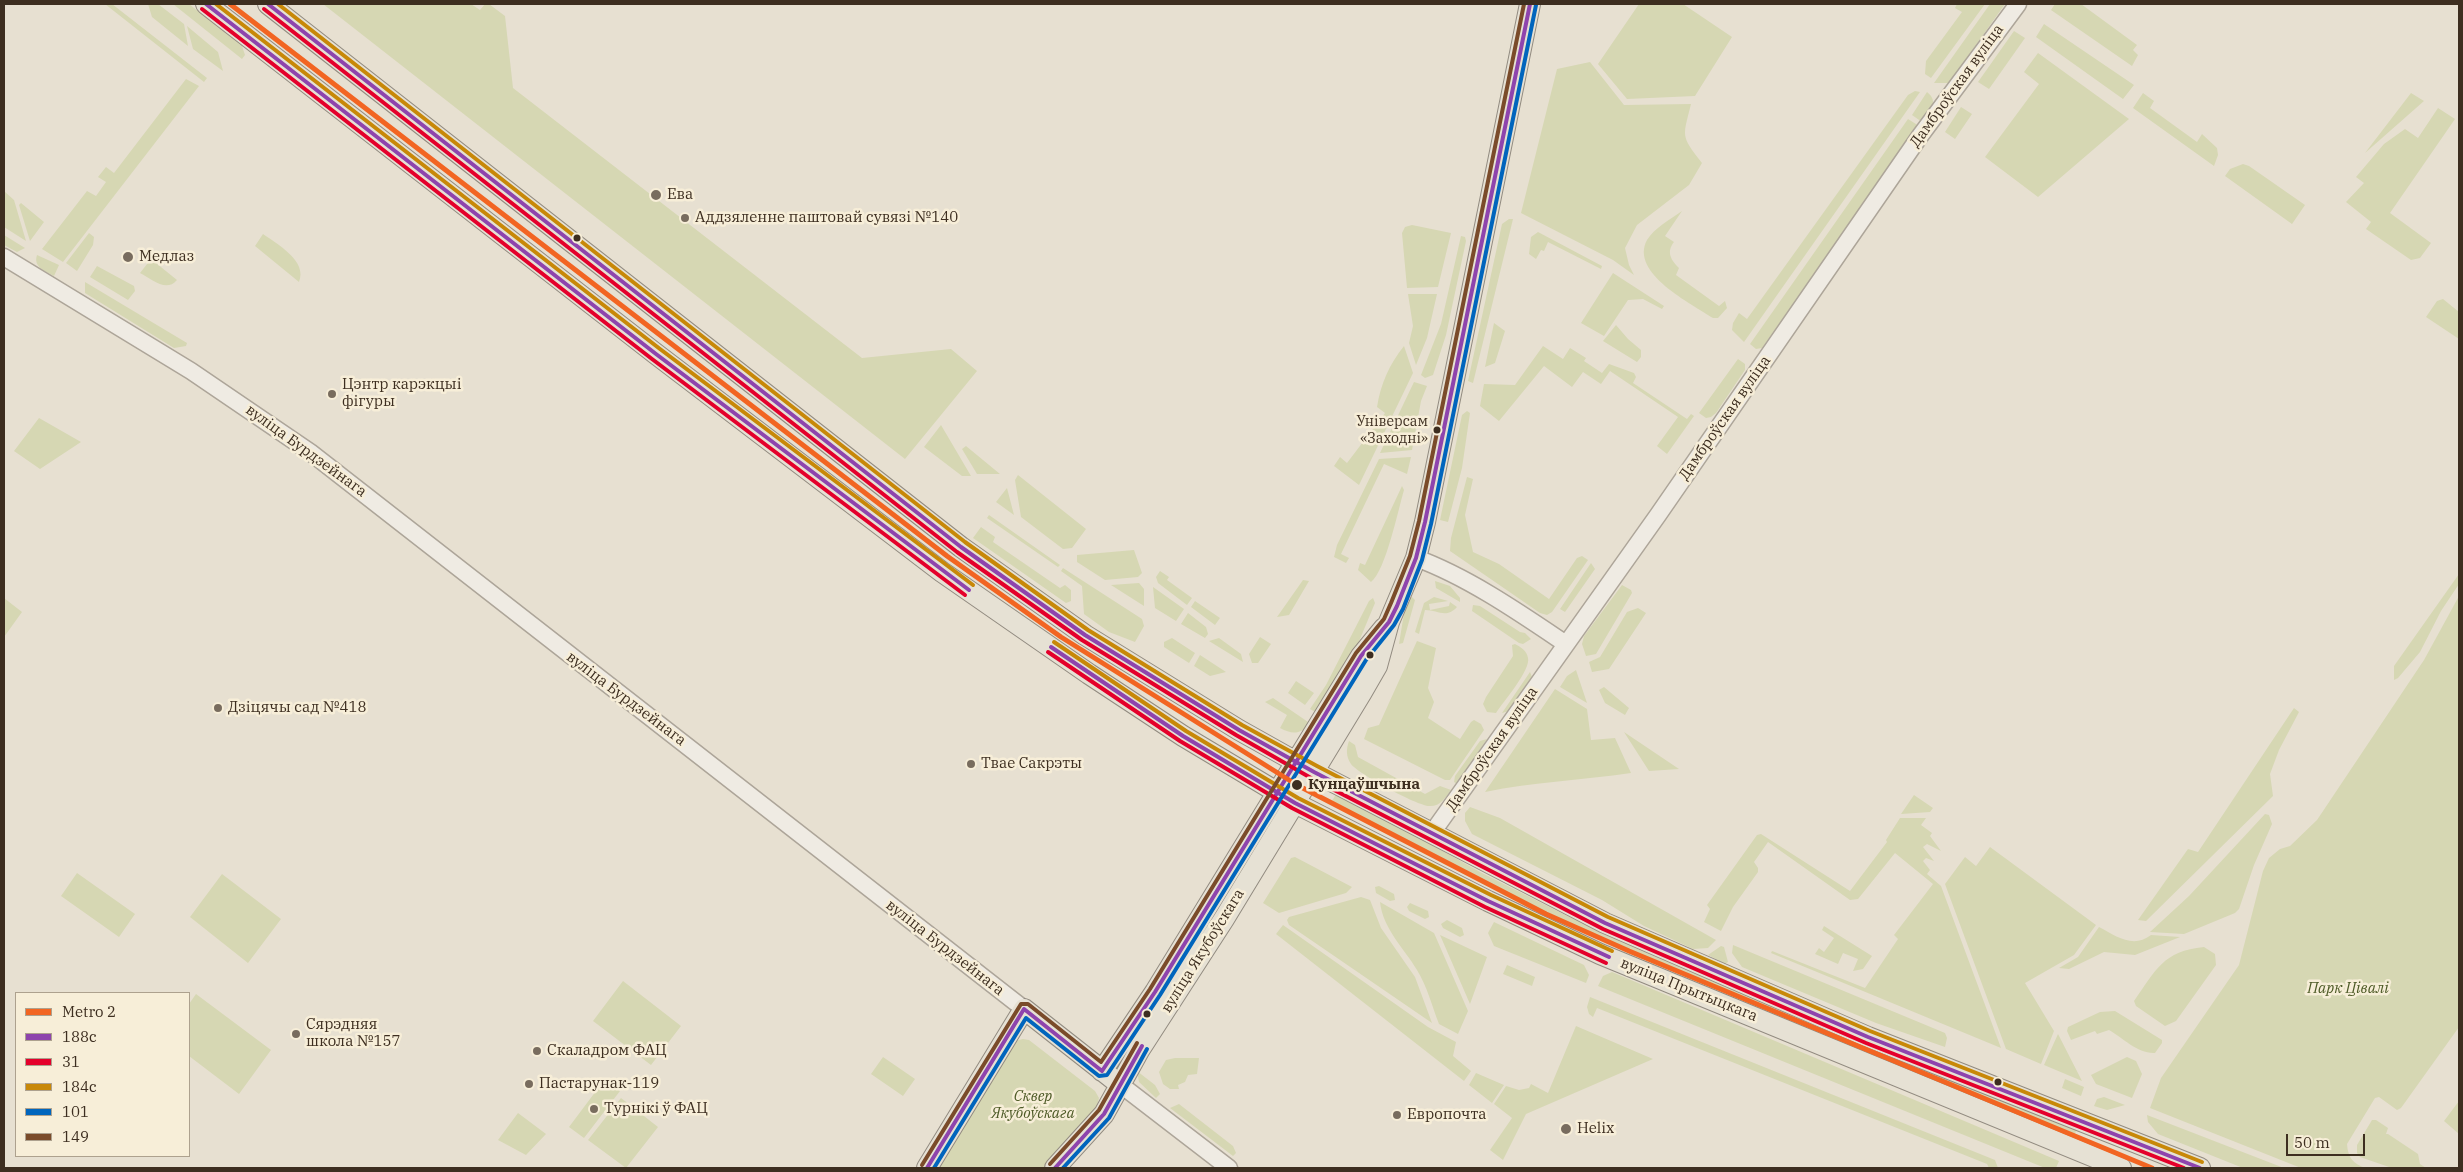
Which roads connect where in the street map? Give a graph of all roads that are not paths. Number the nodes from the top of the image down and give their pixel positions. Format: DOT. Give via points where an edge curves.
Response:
graph roads {
  1 [pos="206,4"];
  2 [pos="268,4"];
  3 [pos="1530,4"];
  4 [pos="2018,4"];
  5 [pos="4,257"];
  6 [pos="1416,558"];
  7 [pos="1389,622"];
  8 [pos="1566,644"];
  9 [pos="1297,763"];
  10 [pos="1314,772"];
  11 [pos="1287,798"];
  12 [pos="1432,833"];
  13 [pos="1024,1009"];
  14 [pos="1102,1071"];
  15 [pos="1121,1085"];
  16 [pos="2122,1137"];
  17 [pos="2111,1166"];
  18 [pos="927,1168"];
  19 [pos="1055,1168"];
  20 [pos="1229,1168"];
  21 [pos="2200,1168"];
  1 -- 11 [label="main road, вуліца Прытыцкага" via="942,572 1088,674"];
  2 -- 9 [label="main road, вуліца Прытыцкага" via="961,547 1085,635"];
  3 -- 6 [label="main road" via="1426,522"];
  4 -- 8 [label="street, Дамброўская вуліца" via="1920,136"];
  5 -- 13 [label="street, вуліца Бурдзейнага" via="191,371 310,452"];
  6 -- 7 [label="main road"];
  6 -- 8 [label="street" via="1500,601"];
  7 -- 9 [label="main road" via="1361,656"];
  7 -- 10 [label="main road" via="1377,666"];
  8 -- 12 [label="street, Дамброўская вуліца"];
  9 -- 10 [label="main road, вуліца Прытыцкага"];
  9 -- 11 [label="main road"];
  10 -- 11 [label="main road"];
  10 -- 12 [label="main road, вуліца Прытыцкага"];
  11 -- 14 [label="main road, вуліца Якубоўскага"];
  11 -- 15 [label="main road, вуліца Якубоўскага"];
  11 -- 17 [label="main road, вуліца Прытыцкага" via="1488,902 1600,954"];
  12 -- 16 [label="main road, вуліца Прытыцкага" via="1605,924 1868,1037"];
  13 -- 14 [label="main road, вуліца Бурдзейнага"];
  13 -- 18 [label="main road"];
  14 -- 15 [label="main road, вуліца Бурдзейнага"];
  15 -- 19 [label="main road, вуліца Якубоўскага" via="1104,1114"];
  15 -- 20 [label="street, вуліца Бурдзейнага"];
  16 -- 17 [label="main road"];
  16 -- 21 [label="main road, вуліца Прытыцкага"];
}
